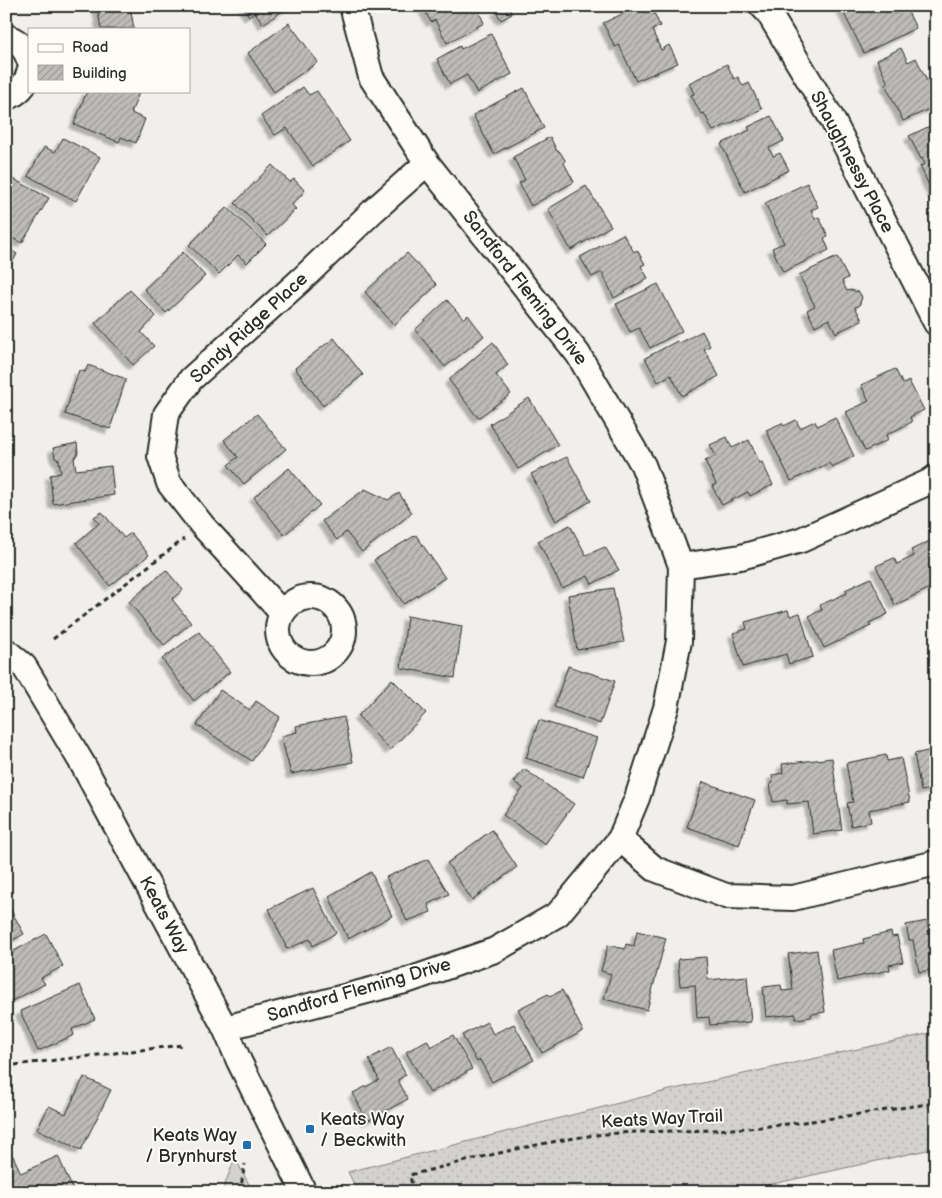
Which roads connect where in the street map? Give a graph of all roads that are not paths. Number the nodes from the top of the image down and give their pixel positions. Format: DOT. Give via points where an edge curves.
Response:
graph roads {
  1 [pos="352,6"];
  2 [pos="762,6"];
  3 [pos="6,37"];
  4 [pos="28,58"];
  5 [pos="28,76"];
  6 [pos="6,98"];
  7 [pos="427,163"];
  8 [pos="936,323"];
  9 [pos="936,477"];
  10 [pos="681,566"];
  11 [pos="282,612"];
  12 [pos="6,651"];
  13 [pos="620,839"];
  14 [pos="936,863"];
  15 [pos="225,1028"];
  16 [pos="304,1192"];
  1 -- 7 [label="street, Sandford Fleming Drive" via="371,77"];
  2 -- 8 [label="street, Shaughnessy Place" via="831,117"];
  3 -- 4 [label="street" via="24,48"];
  5 -- 6 [label="street" via="20,90"];
  7 -- 10 [label="street, Sandford Fleming Drive" via="578,354 643,465"];
  7 -- 11 [label="street, Sandy Ridge Place" via="191,379 166,414 160,456 169,483 202,525"];
  9 -- 10 [label="street" via="801,540 741,557"];
  10 -- 13 [label="street, Sandford Fleming Drive" via="680,641 666,708"];
  12 -- 15 [label="street, Keats Way" via="24,666 82,763"];
  13 -- 14 [label="street" via="655,869 726,896 793,898"];
  13 -- 15 [label="street, Sandford Fleming Drive" via="558,914 495,950 409,980"];
  15 -- 16 [label="street, Keats Way"];
}
